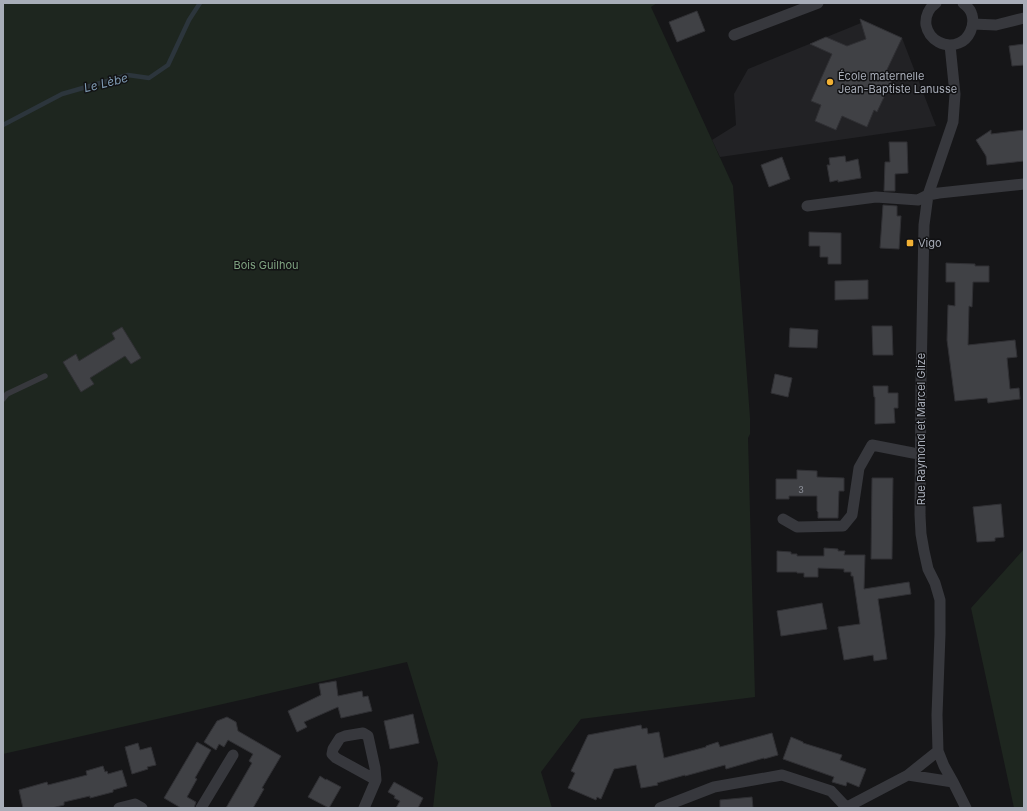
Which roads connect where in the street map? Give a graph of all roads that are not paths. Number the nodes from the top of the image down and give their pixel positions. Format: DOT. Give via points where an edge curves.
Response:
graph roads {
  1 [pos="818,3"];
  2 [pos="963,3"];
  3 [pos="933,4"];
  4 [pos="1024,18"];
  5 [pos="973,24"];
  6 [pos="734,34"];
  7 [pos="950,45"];
  8 [pos="1024,184"];
  9 [pos="928,195"];
  10 [pos="807,206"];
  11 [pos="45,376"];
  12 [pos="3,398"];
  13 [pos="920,454"];
  14 [pos="783,519"];
  15 [pos="938,751"];
  16 [pos="232,756"];
  17 [pos="908,776"];
  18 [pos="376,780"];
  19 [pos="953,782"];
  20 [pos="119,808"];
  21 [pos="142,808"];
  22 [pos="202,808"];
  23 [pos="364,808"];
  24 [pos="660,808"];
  25 [pos="845,808"];
  26 [pos="966,808"];
  1 -- 6 [label="street"];
  2 -- 5 [label="street" via="969,8"];
  3 -- 7 [label="street" via="926,19 929,34 934,40"];
  4 -- 5 [label="street" via="996,25"];
  5 -- 7 [label="street" via="966,39"];
  7 -- 9 [label="street, Rue Raymond et Marcel Glize" via="954,94 953,122"];
  8 -- 9 [label="street"];
  9 -- 10 [label="street" via="918,200 876,197"];
  9 -- 13 [label="street, Rue Raymond et Marcel Glize" via="923,246"];
  11 -- 12 [label="lane"];
  13 -- 14 [label="street" via="872,445 859,468 852,514 843,526 797,527"];
  13 -- 15 [label="street, Rue Raymond et Marcel Glize" via="921,534 928,569 940,600"];
  15 -- 17 [label="street"];
  15 -- 19 [label="street, Rue Raymond et Marcel Glize"];
  16 -- 22 [label="street"];
  17 -- 19 [label="street"];
  17 -- 25 [label="street"];
  18 -- 18 [label="street" via="332,754 340,738 363,733 368,736"];
  18 -- 23 [label="street"];
  19 -- 26 [label="street, Rue Raymond et Marcel Glize"];
  20 -- 21 [label="street" via="135,804"];
  24 -- 25 [label="street" via="714,787 782,775 831,791"];
}
